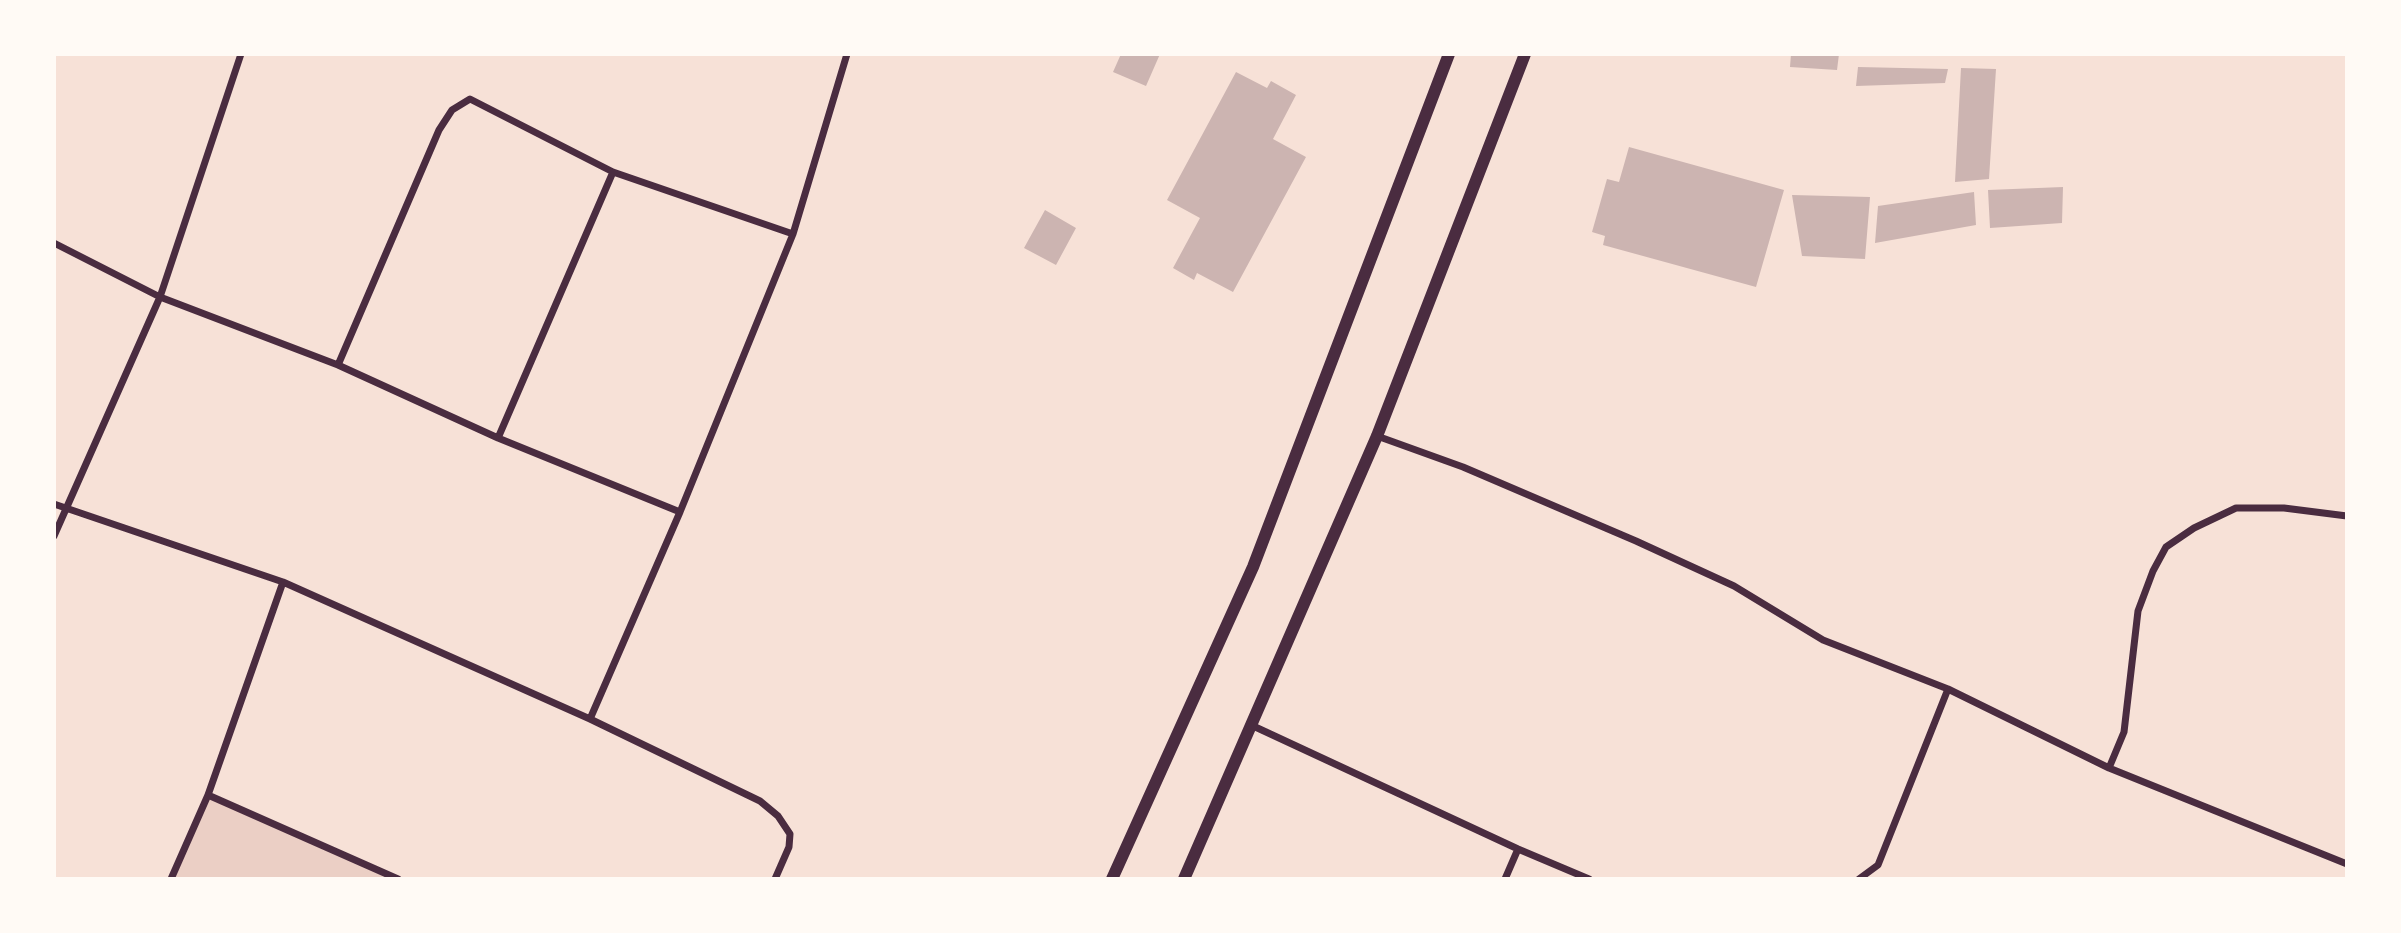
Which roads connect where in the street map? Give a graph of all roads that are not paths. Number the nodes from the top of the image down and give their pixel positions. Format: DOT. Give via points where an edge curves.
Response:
graph roads {
  1 [pos="241,54"];
  2 [pos="847,54"];
  3 [pos="1449,54"];
  4 [pos="1525,54"];
  5 [pos="613,172"];
  6 [pos="793,234"];
  7 [pos="54,243"];
  8 [pos="160,297"];
  9 [pos="338,365"];
  10 [pos="1377,436"];
  11 [pos="498,438"];
  12 [pos="54,505"];
  13 [pos="65,509"];
  14 [pos="680,512"];
  15 [pos="2347,516"];
  16 [pos="54,536"];
  17 [pos="283,582"];
  18 [pos="1948,689"];
  19 [pos="590,719"];
  20 [pos="1251,725"];
  21 [pos="2109,768"];
  22 [pos="208,795"];
  23 [pos="1518,849"];
  24 [pos="2347,864"];
  25 [pos="171,879"];
  26 [pos="398,879"];
  27 [pos="775,879"];
  28 [pos="1112,879"];
  29 [pos="1184,879"];
  30 [pos="1505,879"];
  31 [pos="1589,879"];
  32 [pos="1859,879"];
  1 -- 8 [label="street"];
  2 -- 6 [label="street"];
  3 -- 28 [label="street" via="1253,567"];
  4 -- 10 [label="street"];
  5 -- 6 [label="street"];
  5 -- 9 [label="street" via="470,99 452,110 439,130"];
  5 -- 11 [label="street"];
  6 -- 14 [label="street"];
  7 -- 8 [label="street"];
  8 -- 9 [label="street"];
  8 -- 13 [label="street"];
  9 -- 11 [label="street"];
  10 -- 18 [label="street" via="1463,467 1636,541 1734,586 1823,640"];
  10 -- 20 [label="street"];
  11 -- 14 [label="street"];
  12 -- 13 [label="street"];
  13 -- 16 [label="street"];
  13 -- 17 [label="street"];
  14 -- 19 [label="street"];
  15 -- 21 [label="street" via="2236,508 2166,547 2138,611 2124,732"];
  17 -- 19 [label="street"];
  17 -- 22 [label="street"];
  18 -- 21 [label="street"];
  18 -- 32 [label="street" via="1878,865"];
  19 -- 27 [label="street" via="760,801 778,816 790,834"];
  20 -- 23 [label="street"];
  20 -- 29 [label="street"];
  21 -- 24 [label="street"];
  22 -- 25 [label="street"];
  22 -- 26 [label="street"];
  23 -- 30 [label="street"];
  23 -- 31 [label="street"];
}
